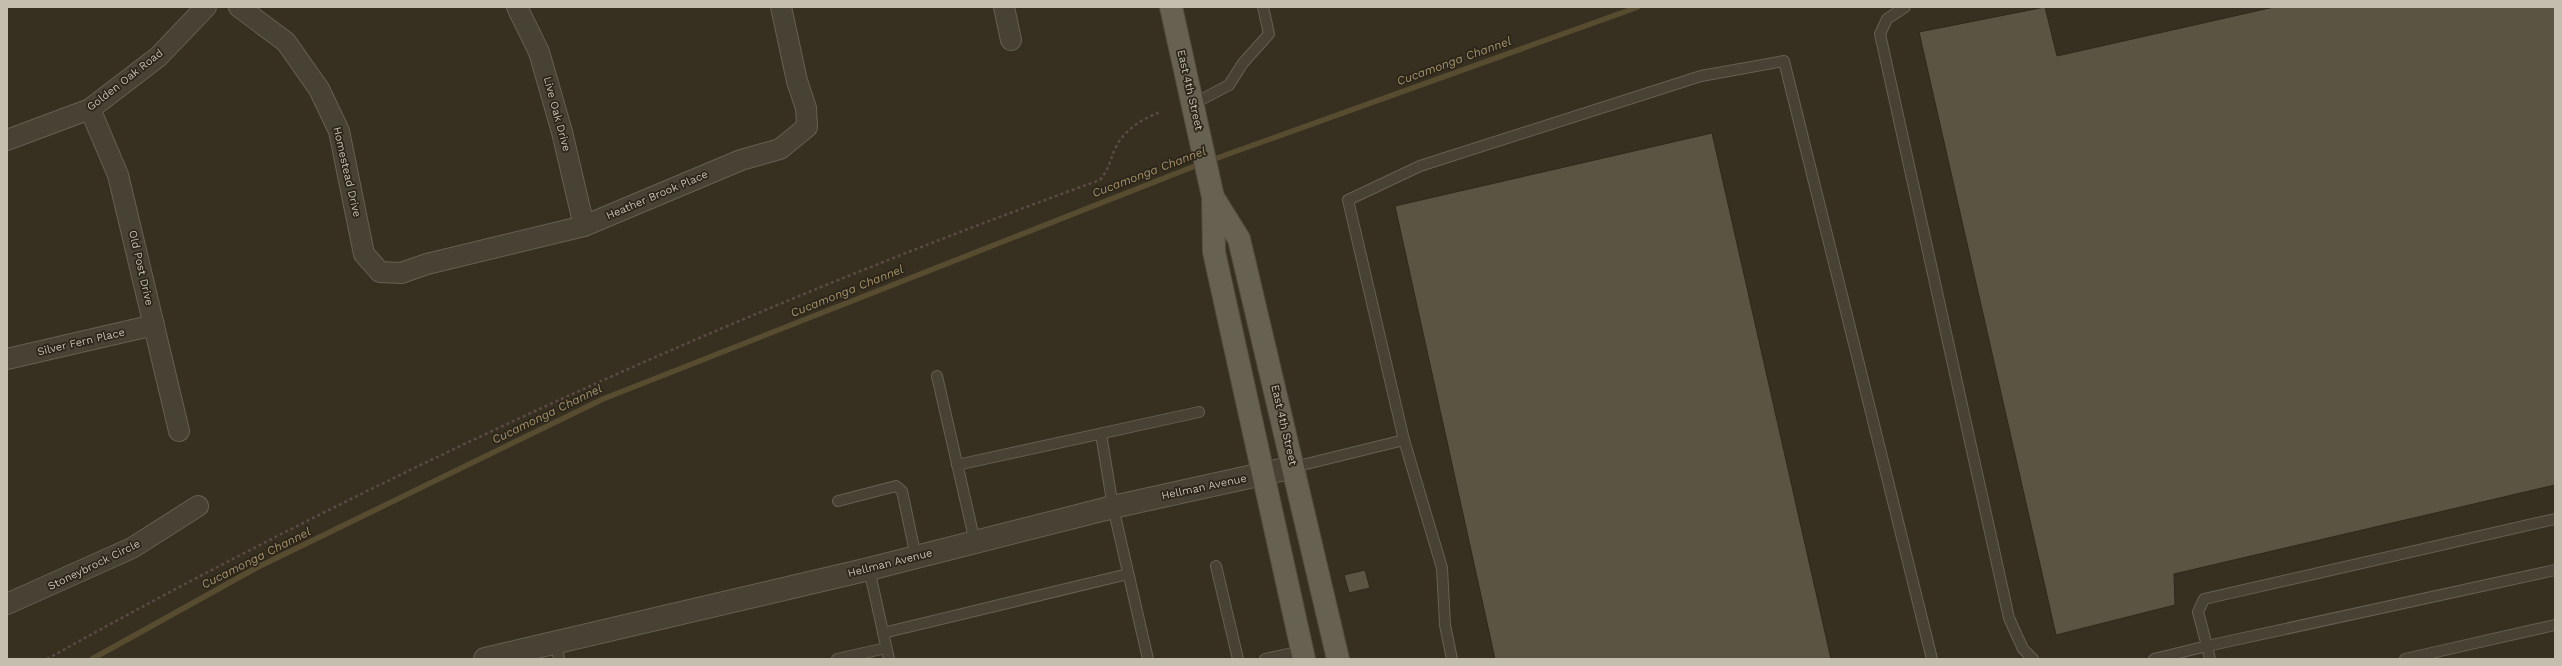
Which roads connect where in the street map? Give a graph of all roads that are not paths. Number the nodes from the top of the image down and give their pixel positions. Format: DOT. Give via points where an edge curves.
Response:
graph roads {
  1 [pos="206,7"];
  2 [pos="239,7"];
  3 [pos="517,7"];
  4 [pos="782,7"];
  5 [pos="1004,7"];
  6 [pos="1171,7"];
  7 [pos="1263,7"];
  8 [pos="1905,7"];
  9 [pos="1011,40"];
  10 [pos="1193,104"];
  11 [pos="90,109"];
  12 [pos="7,140"];
  13 [pos="1213,197"];
  14 [pos="584,226"];
  15 [pos="380,272"];
  16 [pos="154,325"];
  17 [pos="7,360"];
  18 [pos="936,376"];
  19 [pos="1199,412"];
  20 [pos="179,431"];
  21 [pos="1101,434"];
  22 [pos="1404,440"];
  23 [pos="957,465"];
  24 [pos="1294,467"];
  25 [pos="1262,474"];
  26 [pos="838,501"];
  27 [pos="198,506"];
  28 [pos="1113,507"];
  29 [pos="2555,519"];
  30 [pos="975,542"];
  31 [pos="916,557"];
  32 [pos="1216,566"];
  33 [pos="869,569"];
  34 [pos="2555,570"];
  35 [pos="1128,574"];
  36 [pos="7,604"];
  37 [pos="2555,625"];
  38 [pos="883,633"];
  39 [pos="2207,646"];
  40 [pos="886,648"];
  41 [pos="557,651"];
  42 [pos="1303,655"];
  43 [pos="485,659"];
  44 [pos="837,659"];
  45 [pos="889,659"];
  46 [pos="1148,659"];
  47 [pos="1238,659"];
  48 [pos="1266,659"];
  49 [pos="1338,659"];
  50 [pos="1452,659"];
  51 [pos="1932,659"];
  52 [pos="2033,659"];
  53 [pos="2154,659"];
  54 [pos="2210,659"];
  55 [pos="2405,659"];
  1 -- 11 [label="street, Golden Oak Road" via="158,56"];
  2 -- 15 [label="street, Homestead Drive" via="286,42 319,89 339,131 364,254"];
  3 -- 14 [label="street, Live Oak Drive" via="540,52"];
  4 -- 14 [label="street, Heather Brook Place" via="797,81 806,108 807,128 780,149 741,160"];
  5 -- 9 [label="street"];
  6 -- 10 [label="main road, East 4th Street"];
  7 -- 10 [label="lane" via="1269,34 1264,41 1243,63 1228,85"];
  8 -- 52 [label="lane" via="1887,19 1880,34 2009,618 2023,649"];
  10 -- 13 [label="main road, East 4th Street"];
  11 -- 12 [label="street, Golden Oak Road"];
  11 -- 16 [label="street, Old Post Drive" via="118,175"];
  13 -- 24 [label="main road, East 4th Street" via="1239,239"];
  13 -- 25 [label="main road, East 4th Street" via="1214,252"];
  14 -- 15 [label="street, Heather Brook Place" via="427,264 401,273"];
  16 -- 17 [label="street, Silver Fern Place"];
  16 -- 20 [label="street, Old Post Drive"];
  18 -- 23 [label="lane"];
  19 -- 21 [label="lane"];
  21 -- 23 [label="lane"];
  21 -- 28 [label="lane"];
  22 -- 24 [label="lane"];
  22 -- 50 [label="lane" via="1442,568 1445,625"];
  22 -- 51 [label="lane" via="1348,200 1420,166 1700,76 1784,61"];
  23 -- 30 [label="lane"];
  24 -- 25 [label="street, Hellman Avenue"];
  24 -- 49 [label="main road, East 4th Street"];
  25 -- 28 [label="street, Hellman Avenue"];
  25 -- 42 [label="main road, East 4th Street"];
  26 -- 31 [label="lane" via="896,486 902,491"];
  27 -- 36 [label="street, Stoneybrock Circle" via="132,548"];
  28 -- 30 [label="street, Hellman Avenue"];
  28 -- 35 [label="lane"];
  29 -- 39 [label="lane" via="2204,599 2198,612"];
  30 -- 31 [label="street, Hellman Avenue"];
  31 -- 33 [label="street, Hellman Avenue"];
  32 -- 47 [label="lane"];
  33 -- 38 [label="lane"];
  33 -- 41 [label="street, Hellman Avenue"];
  34 -- 39 [label="lane"];
  35 -- 38 [label="lane"];
  35 -- 46 [label="lane"];
  37 -- 55 [label="lane"];
  38 -- 40 [label="lane"];
  39 -- 53 [label="lane"];
  39 -- 54 [label="lane"];
  40 -- 44 [label="lane"];
  40 -- 45 [label="lane"];
  41 -- 43 [label="street, Hellman Avenue"];
  42 -- 48 [label="lane"];
}
